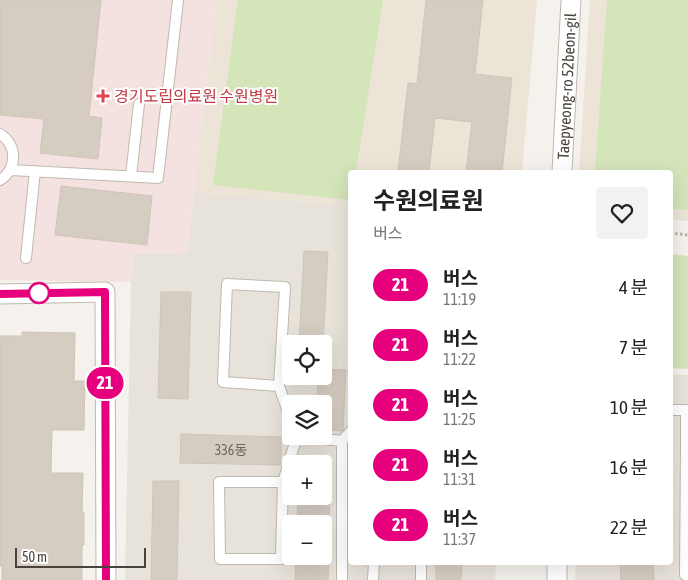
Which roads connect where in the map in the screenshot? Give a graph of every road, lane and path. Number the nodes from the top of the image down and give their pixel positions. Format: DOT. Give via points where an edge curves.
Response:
graph roads {
  1 [pos="178,0"];
  2 [pos="571,0"];
  3 [pos="139,104"];
  4 [pos="0,134"];
  5 [pos="11,170"];
  6 [pos="562,170"];
  7 [pos="35,171"];
  8 [pos="130,176"];
  9 [pos="0,180"];
  10 [pos="673,233"];
  11 [pos="688,235"];
  12 [pos="26,258"];
  13 [pos="0,294"];
  14 [pos="279,386"];
  15 [pos="282,395"];
  16 [pos="673,410"];
  17 [pos="348,434"];
  18 [pos="332,440"];
  19 [pos="342,441"];
  20 [pos="687,444"];
  21 [pos="283,482"];
  22 [pos="374,565"];
  23 [pos="421,565"];
  24 [pos="557,565"];
  25 [pos="688,575"];
  26 [pos="106,580"];
  27 [pos="342,580"];
  28 [pos="373,580"];
  29 [pos="421,580"];
  30 [pos="557,580"];
  1 -- 8 [label="lane" via="158,178"];
  2 -- 6 [label="street, Taepyeong-ro 52beon-gil"];
  3 -- 8 [label="lane"];
  4 -- 5 [label="lane" via="10,143 13,152"];
  5 -- 7 [label="lane"];
  5 -- 9 [label="lane"];
  7 -- 8 [label="lane"];
  7 -- 12 [label="lane"];
  10 -- 11 [label="path"];
  13 -- 26 [label="street" via="105,292"];
  14 -- 14 [label="lane" via="285,287 227,284 223,382"];
  14 -- 15 [label="lane"];
  16 -- 20 [label="lane" via="686,410"];
  17 -- 19 [label="lane"];
  18 -- 19 [label="lane"];
  19 -- 27 [label="lane"];
  20 -- 25 [label="lane" via="685,575"];
  21 -- 21 [label="lane" via="219,482 220,559 281,559"];
  22 -- 28 [label="lane"];
  23 -- 29 [label="lane"];
  24 -- 30 [label="street"];
}
